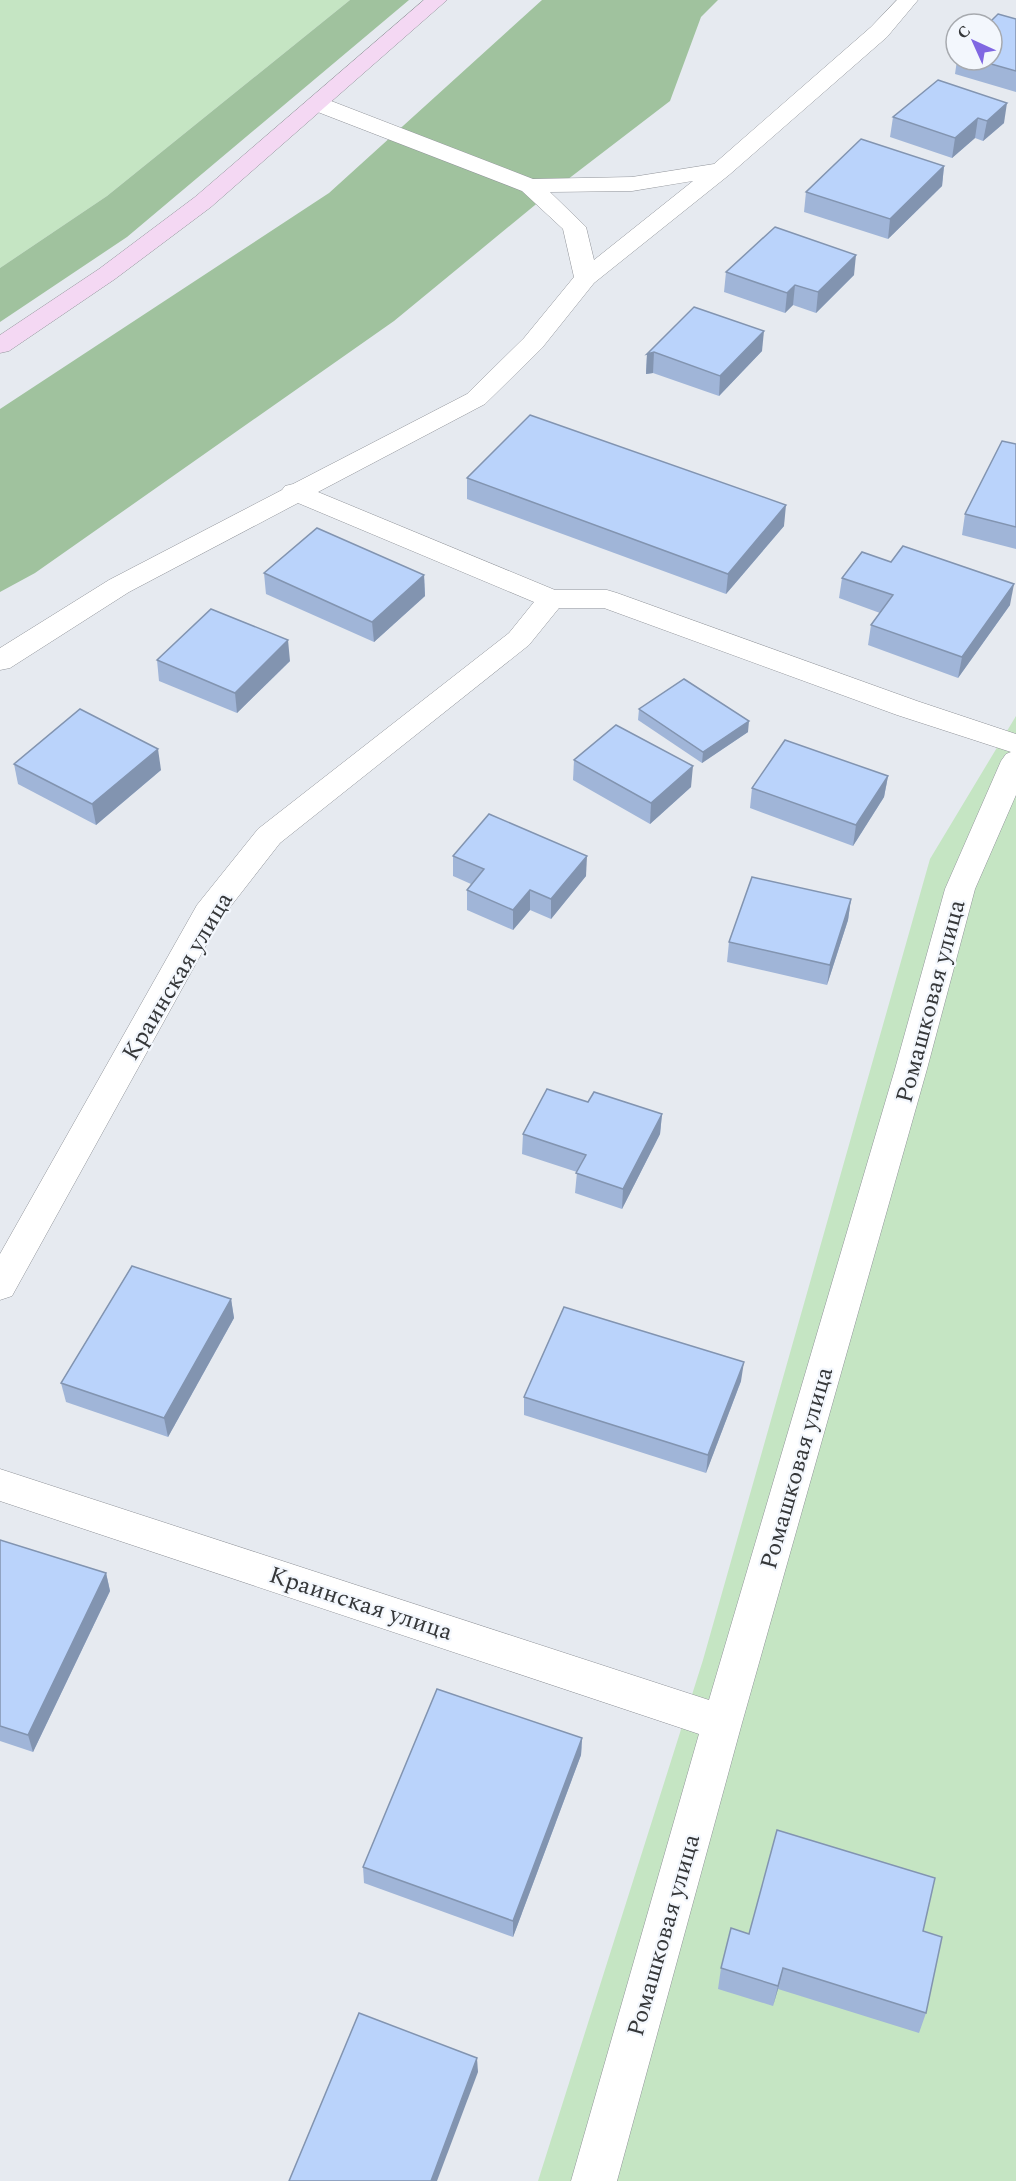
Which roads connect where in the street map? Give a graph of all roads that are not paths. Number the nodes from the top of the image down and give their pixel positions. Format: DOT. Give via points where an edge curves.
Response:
graph roads {
  1 [pos="437,0"];
  2 [pos="908,0"];
  3 [pos="318,104"];
  4 [pos="721,170"];
  5 [pos="530,186"];
  6 [pos="586,278"];
  7 [pos="0,346"];
  8 [pos="294,492"];
  9 [pos="551,599"];
  10 [pos="0,661"];
  11 [pos="1016,744"];
  12 [pos="1016,761"];
  13 [pos="0,1286"];
  14 [pos="0,1485"];
  15 [pos="722,1723"];
  16 [pos="594,2181"];
  1 -- 3 [label="main road"];
  2 -- 4 [label="street" via="879,32"];
  3 -- 5 [label="street"];
  3 -- 7 [label="main road" via="203,202 107,274"];
  4 -- 5 [label="street" via="632,184"];
  4 -- 6 [label="street"];
  5 -- 6 [label="street" via="574,227"];
  6 -- 8 [label="street" via="533,343 476,399"];
  8 -- 9 [label="street"];
  8 -- 10 [label="street" via="119,585"];
  9 -- 11 [label="street" via="607,598"];
  9 -- 13 [label="street, Краинская улица" via="519,639 269,836 208,913"];
  12 -- 15 [label="street, Ромашковая улица" via="960,889"];
  14 -- 15 [label="street, Краинская улица"];
  15 -- 16 [label="street, Ромашковая улица"];
}
